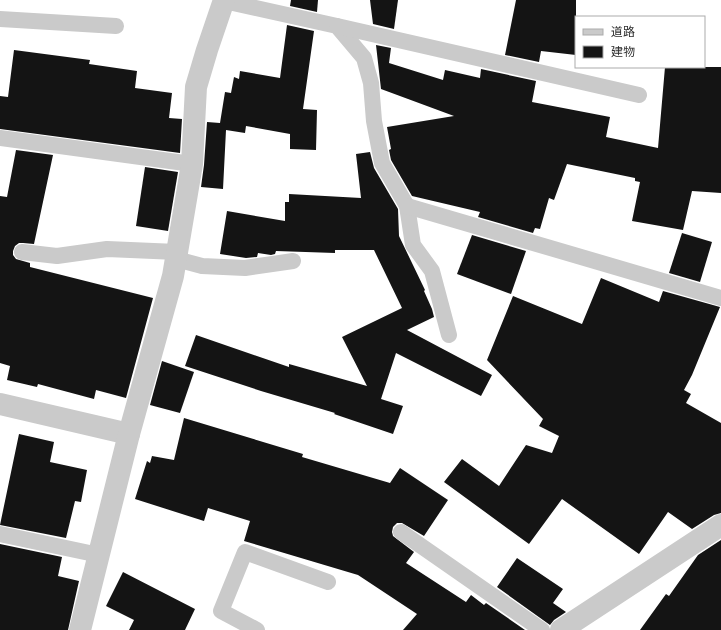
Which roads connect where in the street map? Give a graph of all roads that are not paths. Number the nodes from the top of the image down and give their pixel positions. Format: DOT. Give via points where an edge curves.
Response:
graph roads {
  1 [pos="224,0"];
  2 [pos="0,19"];
  3 [pos="116,26"];
  4 [pos="337,26"];
  5 [pos="639,95"];
  6 [pos="0,138"];
  7 [pos="192,164"];
  8 [pos="407,206"];
  9 [pos="22,252"];
  10 [pos="176,255"];
  11 [pos="293,261"];
  12 [pos="721,298"];
  13 [pos="449,335"];
  14 [pos="0,404"];
  15 [pos="129,434"];
  16 [pos="721,525"];
  17 [pos="401,532"];
  18 [pos="0,534"];
  19 [pos="99,555"];
  20 [pos="328,582"];
  21 [pos="80,630"];
  22 [pos="257,630"];
  23 [pos="542,630"];
  24 [pos="561,630"];
  1 -- 4 [label="lane"];
  1 -- 7 [label="street" via="196,87"];
  2 -- 3 [label="lane"];
  4 -- 5 [label="lane"];
  4 -- 8 [label="lane" via="364,58 382,163"];
  6 -- 7 [label="lane"];
  7 -- 10 [label="street"];
  8 -- 12 [label="lane"];
  8 -- 13 [label="lane" via="413,245 432,271"];
  9 -- 10 [label="lane" via="57,256 107,250"];
  10 -- 11 [label="lane" via="202,266 245,268"];
  10 -- 15 [label="street" via="173,276"];
  14 -- 15 [label="street"];
  15 -- 19 [label="street"];
  16 -- 24 [label="street"];
  17 -- 23 [label="lane"];
  18 -- 19 [label="lane"];
  19 -- 21 [label="street"];
  20 -- 22 [label="lane" via="245,552 221,611"];
}
